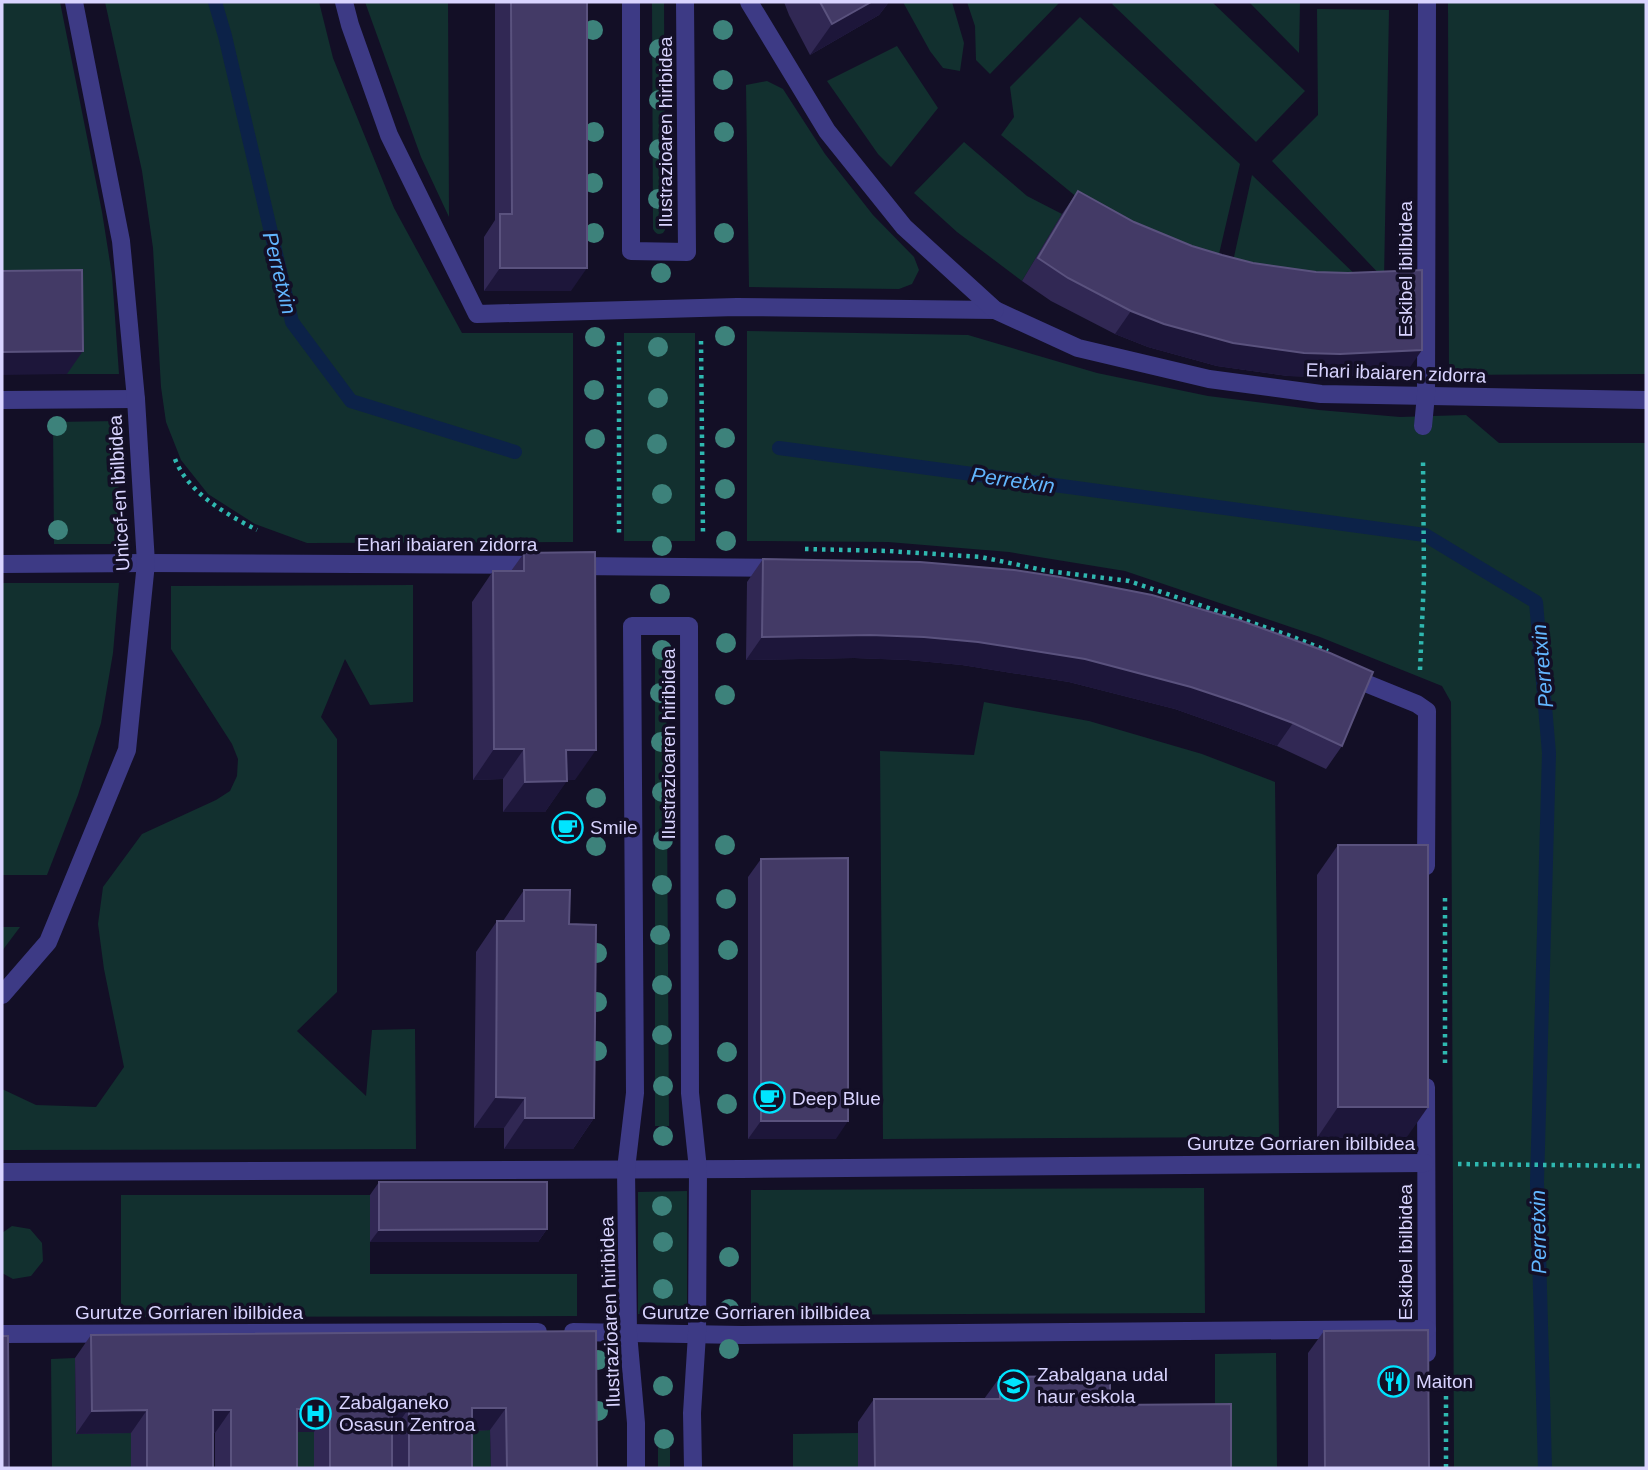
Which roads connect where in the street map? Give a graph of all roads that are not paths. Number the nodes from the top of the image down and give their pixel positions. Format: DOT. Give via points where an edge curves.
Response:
graph roads {
  1 [pos="74,2"];
  2 [pos="344,2"];
  3 [pos="631,2"];
  4 [pos="685,2"];
  5 [pos="749,2"];
  6 [pos="1427,2"];
  7 [pos="995,310"];
  8 [pos="1426,395"];
  9 [pos="136,399"];
  10 [pos="2,400"];
  11 [pos="1646,400"];
  12 [pos="1423,426"];
  13 [pos="146,563"];
  14 [pos="2,564"];
  15 [pos="791,568"];
  16 [pos="1333,661"];
  17 [pos="1426,889"];
  18 [pos="2,995"];
  19 [pos="1426,1068"];
  20 [pos="1425,1163"];
  21 [pos="626,1169"];
  22 [pos="698,1169"];
  23 [pos="2,1172"];
  24 [pos="1427,1329"];
  25 [pos="628,1333"];
  26 [pos="2,1334"];
  27 [pos="697,1334"];
  28 [pos="1427,1370"];
  29 [pos="636,1468"];
  30 [pos="692,1468"];
  1 -- 9 [label="street, Unicef-en ibilbidea" via="121,241"];
  2 -- 7 [label="street, Ehari ibaiaren zidorra" via="389,135 477,314 737,307"];
  3 -- 4 [label="street, Ilustrazioaren hiribidea" via="631,251 687,252"];
  5 -- 7 [label="street" via="827,131 904,228"];
  6 -- 8 [label="street, Eskibel ibilbidea"];
  7 -- 8 [label="street, Ehari ibaiaren zidorra" via="1078,348 1209,379 1321,394"];
  8 -- 11 [label="street, Ehari ibaiaren zidorra"];
  8 -- 12 [label="street, Eskibel ibilbidea"];
  9 -- 10 [label="street"];
  9 -- 13 [label="street, Unicef-en ibilbidea"];
  13 -- 14 [label="street, Ehari ibaiaren zidorra"];
  13 -- 15 [label="street, Ehari ibaiaren zidorra"];
  13 -- 18 [label="street, Unicef-en ibilbidea" via="127,750 48,942"];
  16 -- 17 [label="street" via="1427,711"];
  19 -- 20 [label="street, Eskibel ibilbidea"];
  20 -- 22 [label="street, Gurutze Gorriaren ibilbidea"];
  20 -- 24 [label="street, Eskibel ibilbidea"];
  21 -- 22 [label="street, Gurutze Gorriaren ibilbidea"];
  21 -- 22 [label="street, Ilustrazioaren hiribidea" via="635,1093 632,626 689,626 690,1093"];
  21 -- 23 [label="street, Gurutze Gorriaren ibilbidea"];
  21 -- 25 [label="street, Ilustrazioaren hiribidea"];
  22 -- 27 [label="street, Ilustrazioaren hiribidea"];
  24 -- 27 [label="street, Gurutze Gorriaren ibilbidea"];
  24 -- 28 [label="street, Eskibel ibilbidea"];
  25 -- 26 [label="street, Gurutze Gorriaren ibilbidea"];
  25 -- 27 [label="street, Gurutze Gorriaren ibilbidea"];
  25 -- 29 [label="street, Ilustrazioaren hiribidea"];
  27 -- 30 [label="street, Ilustrazioaren hiribidea"];
}
